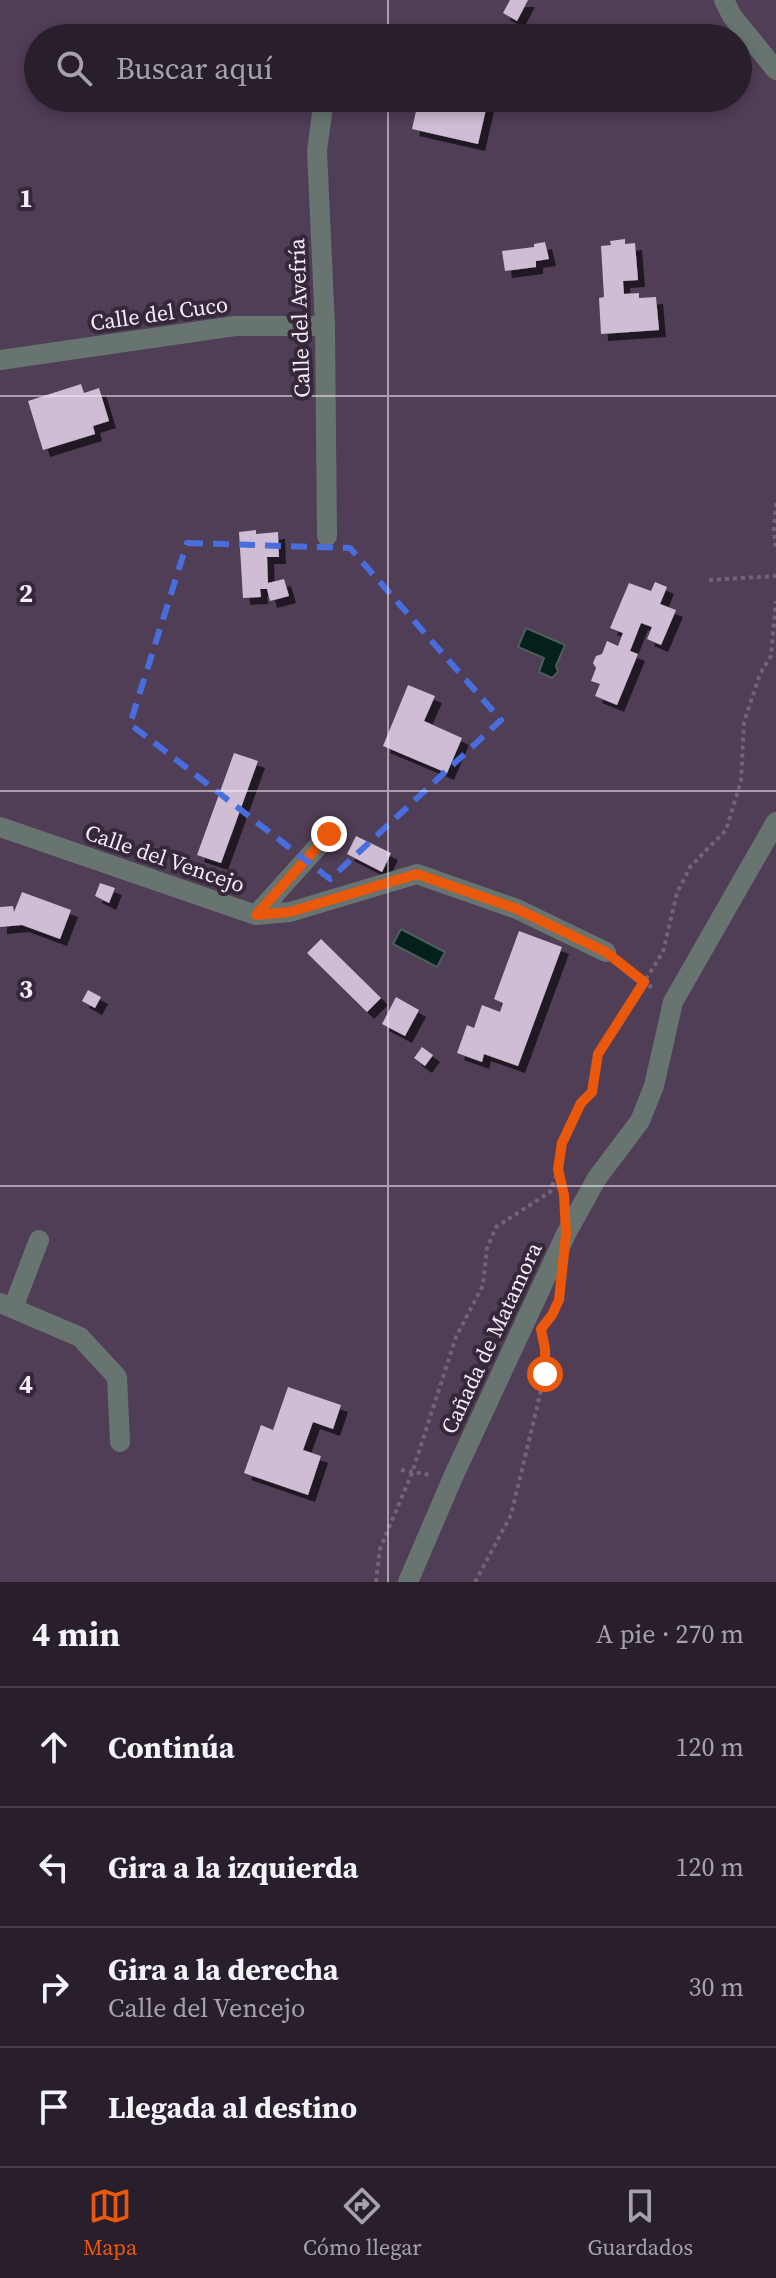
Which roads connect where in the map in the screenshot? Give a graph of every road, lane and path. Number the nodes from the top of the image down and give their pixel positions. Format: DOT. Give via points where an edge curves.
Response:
graph roads {
  1 [pos="724,0"];
  2 [pos="739,24"];
  3 [pos="752,41"];
  4 [pos="776,70"];
  5 [pos="322,112"];
  6 [pos="325,326"];
  7 [pos="0,360"];
  8 [pos="776,503"];
  9 [pos="327,536"];
  10 [pos="776,551"];
  11 [pos="776,576"];
  12 [pos="709,580"];
  13 [pos="776,601"];
  14 [pos="776,822"];
  15 [pos="0,827"];
  16 [pos="329,834"];
  17 [pos="256,915"];
  18 [pos="606,952"];
  19 [pos="644,982"];
  20 [pos="673,1002"];
  21 [pos="558,1169"];
  22 [pos="566,1234"];
  23 [pos="39,1240"];
  24 [pos="6,1305"];
  25 [pos="541,1329"];
  26 [pos="120,1442"];
  27 [pos="401,1470"];
  28 [pos="412,1473"];
  29 [pos="453,1477"];
  30 [pos="376,1582"];
  31 [pos="408,1582"];
  32 [pos="475,1582"];
  1 -- 2 [label="street"];
  3 -- 4 [label="street"];
  5 -- 6 [label="street, Calle del Avefría" via="317,151"];
  6 -- 7 [label="street, Calle del Cuco" via="235,326"];
  6 -- 9 [label="street, Calle del Avefría"];
  8 -- 10 [label="path"];
  11 -- 12 [label="path"];
  13 -- 19 [label="path" via="771,656 744,722 741,781 726,830 690,867 677,893 663,952"];
  14 -- 20 [label="street, Cañada de Matamora"];
  15 -- 17 [label="street, Calle del Vencejo"];
  16 -- 17 [label="street, Calle del Vencejo"];
  17 -- 18 [label="street" via="290,912 417,874 517,909"];
  18 -- 19 [label="path"];
  19 -- 20 [label="path"];
  19 -- 21 [label="path" via="598,1054 592,1092 562,1143"];
  20 -- 22 [label="street, Cañada de Matamora" via="654,1086 640,1121 597,1178"];
  21 -- 22 [label="path"];
  21 -- 28 [label="path" via="550,1192 496,1227 487,1248 483,1285 456,1337"];
  22 -- 29 [label="street, Cañada de Matamora"];
  23 -- 24 [label="street"];
  24 -- 26 [label="street" via="80,1337 117,1377"];
  25 -- 32 [label="path" via="545,1374 511,1515"];
  27 -- 28 [label="path"];
  28 -- 29 [label="path"];
  28 -- 30 [label="path" via="380,1549"];
  29 -- 31 [label="street, Cañada de Matamora"];
}
